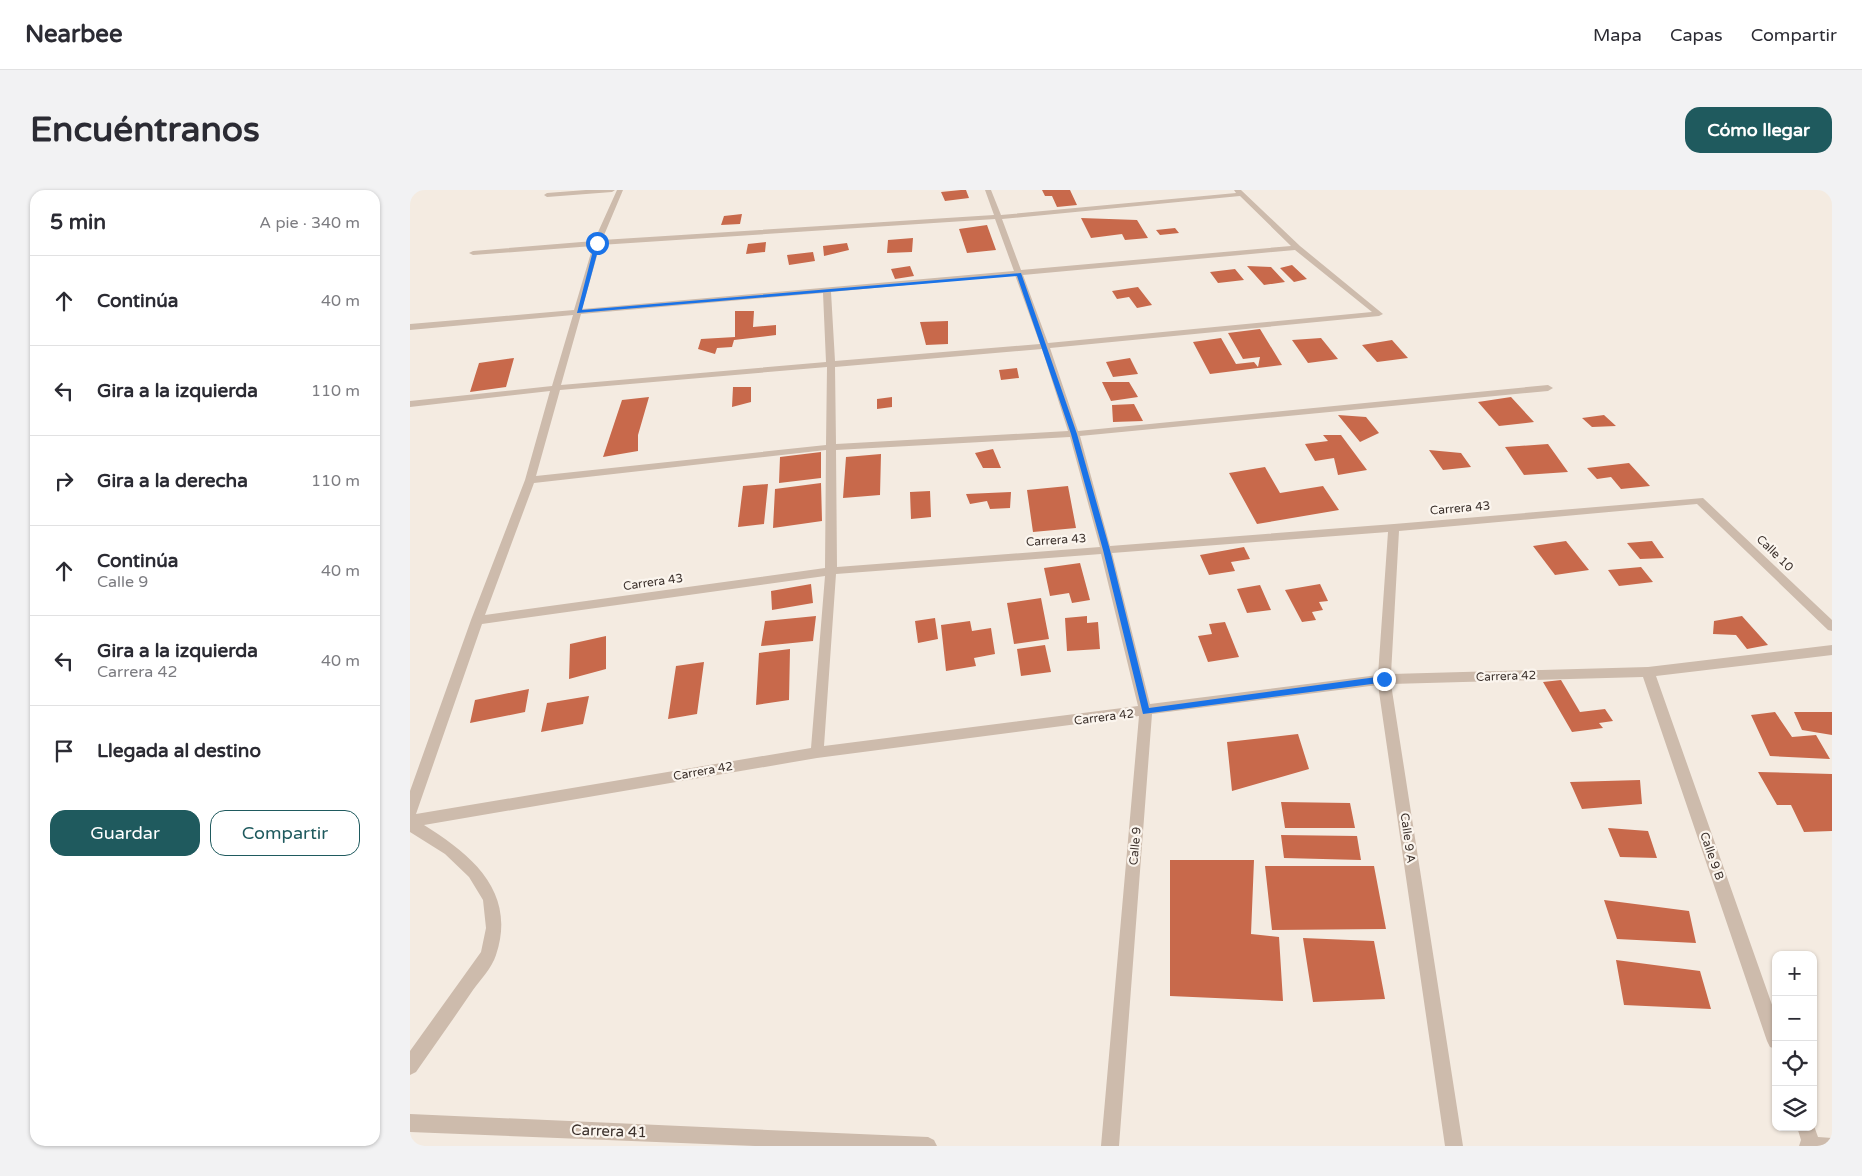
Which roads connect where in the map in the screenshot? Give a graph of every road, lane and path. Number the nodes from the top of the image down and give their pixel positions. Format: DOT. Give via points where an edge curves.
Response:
graph roads {
  1 [pos="612,190"];
  2 [pos="620,190"];
  3 [pos="988,190"];
  4 [pos="1239,192"];
  5 [pos="547,195"];
  6 [pos="998,217"];
  7 [pos="597,243"];
  8 [pos="1297,248"];
  9 [pos="473,254"];
  10 [pos="1019,274"];
  11 [pos="827,290"];
  12 [pos="579,311"];
  13 [pos="410,327"];
  14 [pos="1045,346"];
  15 [pos="831,364"];
  16 [pos="557,388"];
  17 [pos="1548,388"];
  18 [pos="410,404"];
  19 [pos="1074,434"];
  20 [pos="831,447"];
  21 [pos="530,480"];
  22 [pos="1699,500"];
  23 [pos="1394,528"];
  24 [pos="1106,550"];
  25 [pos="831,571"];
  26 [pos="477,620"];
  27 [pos="1832,627"];
  28 [pos="1832,650"];
  29 [pos="1648,672"];
  30 [pos="1384,679"];
  31 [pos="1146,712"];
  32 [pos="817,752"];
  33 [pos="410,811"];
  34 [pos="410,823"];
  35 [pos="1772,1029"];
  36 [pos="410,1066"];
  37 [pos="410,1123"];
  38 [pos="1807,1131"];
  39 [pos="736,1141"];
  40 [pos="928,1146"];
  41 [pos="1110,1146"];
  42 [pos="1454,1146"];
  43 [pos="1808,1146"];
  44 [pos="1812,1146"];
  45 [pos="1830,1146"];
  1 -- 5 [label="street"];
  2 -- 7 [label="street"];
  3 -- 6 [label="street, Calle 9"];
  4 -- 6 [label="street"];
  4 -- 8 [label="street"];
  6 -- 7 [label="street"];
  6 -- 10 [label="street, Calle 9"];
  7 -- 9 [label="street"];
  7 -- 12 [label="street"];
  8 -- 10 [label="street"];
  8 -- 14 [label="street" via="1379,314"];
  10 -- 11 [label="street"];
  10 -- 14 [label="street, Calle 9"];
  11 -- 12 [label="street"];
  11 -- 15 [label="street"];
  12 -- 13 [label="street"];
  12 -- 16 [label="street"];
  14 -- 15 [label="street"];
  14 -- 19 [label="street, Calle 9"];
  15 -- 16 [label="street"];
  15 -- 20 [label="street"];
  16 -- 18 [label="street"];
  16 -- 21 [label="street"];
  17 -- 19 [label="street"];
  19 -- 20 [label="street"];
  19 -- 24 [label="street, Calle 9"];
  20 -- 21 [label="street"];
  20 -- 25 [label="street"];
  21 -- 26 [label="street"];
  22 -- 23 [label="street, Carrera 43"];
  22 -- 27 [label="street, Calle 10"];
  23 -- 24 [label="street, Carrera 43"];
  23 -- 30 [label="street, Calle 9 A"];
  24 -- 25 [label="street, Carrera 43"];
  24 -- 31 [label="street, Calle 9"];
  25 -- 26 [label="street, Carrera 43"];
  25 -- 32 [label="street"];
  26 -- 33 [label="street"];
  28 -- 29 [label="street, Carrera 42"];
  29 -- 30 [label="street, Carrera 42"];
  29 -- 35 [label="street, Calle 9 B"];
  30 -- 31 [label="street, Carrera 42"];
  30 -- 42 [label="street, Calle 9 A"];
  31 -- 32 [label="street, Carrera 42"];
  31 -- 41 [label="street, Calle 9"];
  32 -- 34 [label="street, Carrera 42"];
  34 -- 36 [label="street" via="450,849 474,872 490,899 494,928 488,955"];
  37 -- 39 [label="street, Carrera 41"];
  38 -- 44 [label="street"];
  39 -- 40 [label="street, Carrera 41"];
  43 -- 44 [label="street"];
  44 -- 45 [label="street"];
}
